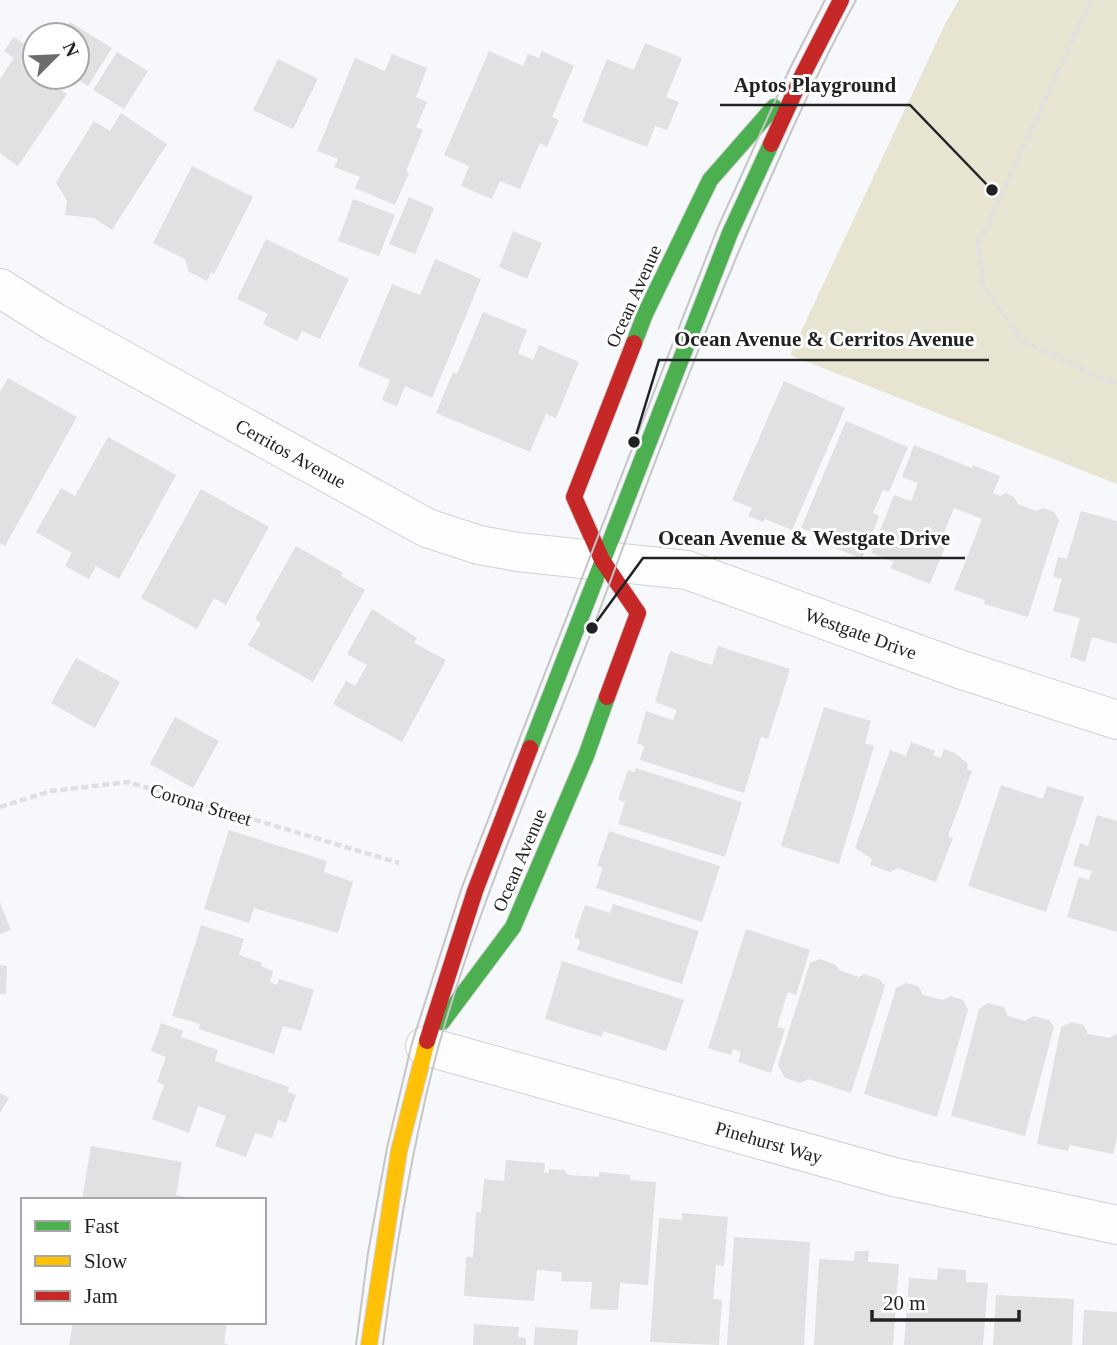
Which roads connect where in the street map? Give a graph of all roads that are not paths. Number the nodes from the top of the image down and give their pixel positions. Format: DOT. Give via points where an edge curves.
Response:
graph roads {
  1 [pos="839,1"];
  2 [pos="803,74"];
  3 [pos="0,288"];
  4 [pos="602,560"];
  5 [pos="1117,720"];
  6 [pos="425,1046"];
  7 [pos="1117,1225"];
  8 [pos="369,1345"];
  1 -- 2 [label="main road, Ocean Avenue"];
  2 -- 4 [label="main road, Ocean Avenue" via="725,246"];
  2 -- 4 [label="main road, Ocean Avenue" via="710,180 645,314 574,497"];
  3 -- 4 [label="street, Cerritos Avenue" via="427,528 479,545"];
  4 -- 5 [label="street, Westgate Drive" via="687,570 962,670"];
  4 -- 6 [label="main road, Ocean Avenue" via="475,891"];
  4 -- 6 [label="main road, Ocean Avenue" via="638,613 586,756 513,927"];
  6 -- 7 [label="street, Pinehurst Way" via="894,1177"];
  6 -- 8 [label="main road, Ocean Avenue" via="399,1151"];
}
